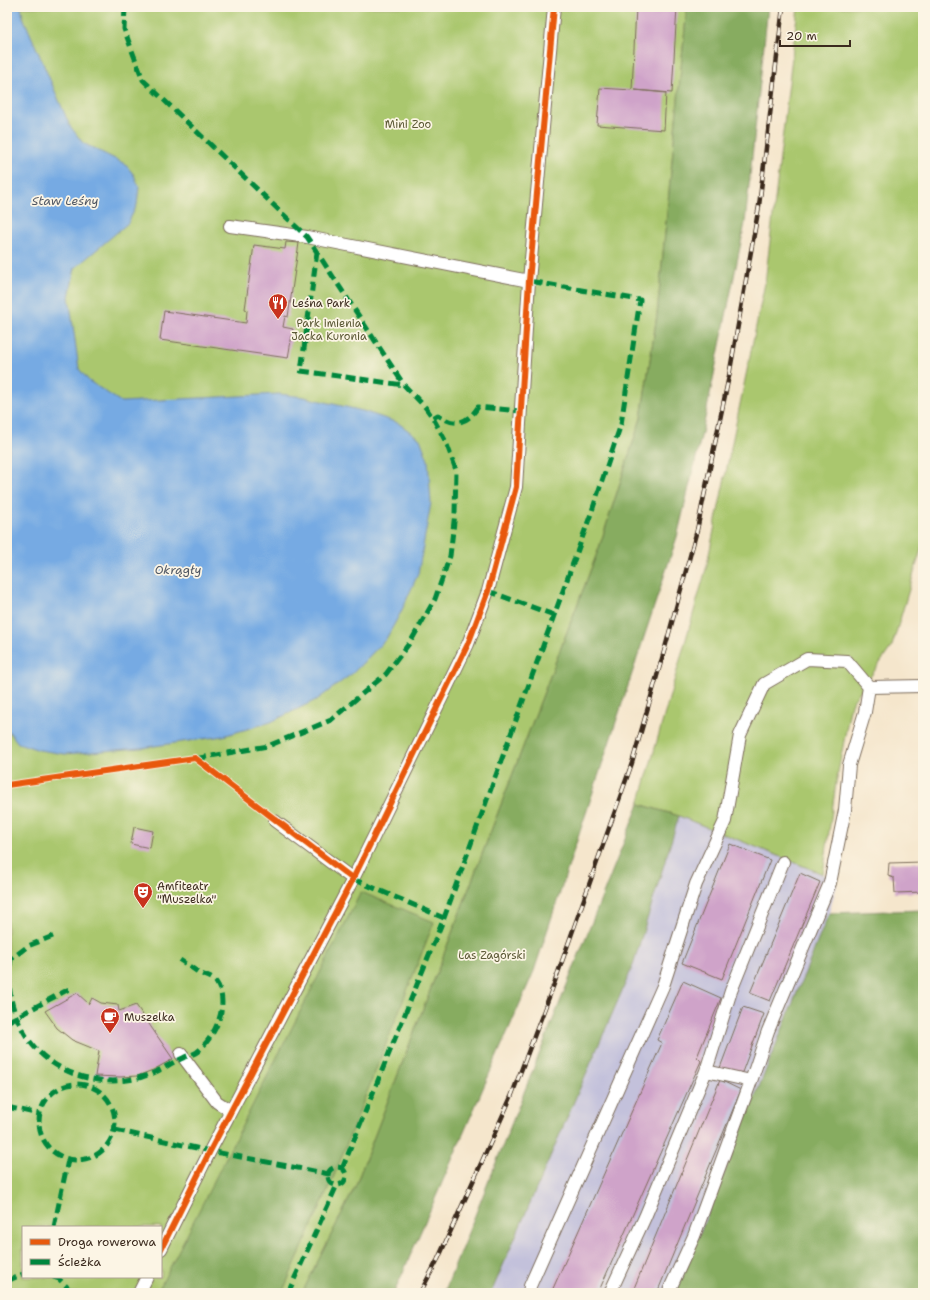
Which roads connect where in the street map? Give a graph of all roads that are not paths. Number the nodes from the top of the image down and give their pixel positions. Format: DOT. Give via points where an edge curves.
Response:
graph roads {
  1 [pos="554,7"];
  2 [pos="230,226"];
  3 [pos="529,281"];
  4 [pos="923,686"];
  5 [pos="869,687"];
  6 [pos="275,821"];
  7 [pos="783,862"];
  8 [pos="353,879"];
  9 [pos="181,1054"];
  10 [pos="706,1071"];
  11 [pos="751,1081"];
  12 [pos="231,1111"];
  13 [pos="162,1247"];
  14 [pos="146,1278"];
  15 [pos="139,1293"];
  16 [pos="529,1293"];
  17 [pos="610,1293"];
  18 [pos="668,1293"];
  1 -- 3 [label="lane"];
  2 -- 3 [label="lane" via="307,237"];
  3 -- 8 [label="lane" via="516,487 488,591 468,644"];
  4 -- 5 [label="lane"];
  5 -- 11 [label="lane" via="865,712 849,765 845,810 830,883 768,1031"];
  5 -- 16 [label="lane" via="847,661 807,659 764,684 740,735 725,821 696,884 663,986"];
  6 -- 8 [label="lane"];
  7 -- 10 [label="lane" via="732,991"];
  8 -- 12 [label="lane"];
  9 -- 12 [label="lane" via="217,1102"];
  10 -- 11 [label="lane"];
  10 -- 17 [label="lane" via="646,1217"];
  11 -- 18 [label="lane" via="694,1236"];
  12 -- 13 [label="lane"];
  14 -- 15 [label="lane"];
}
